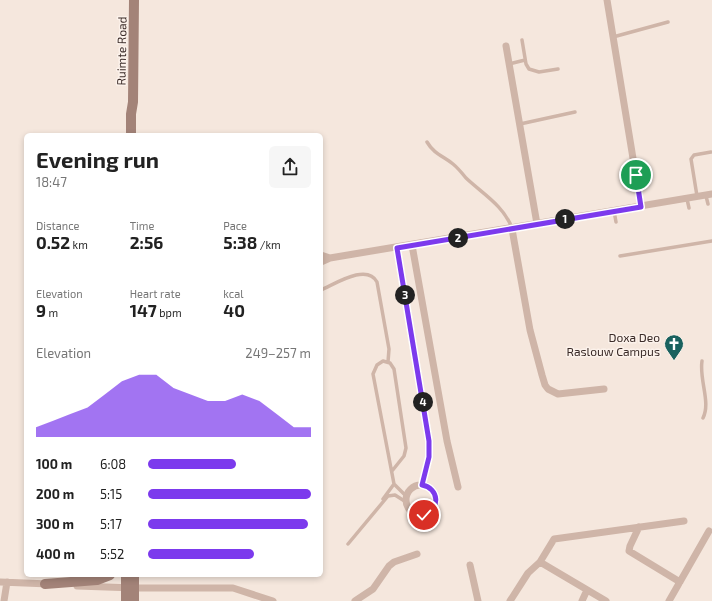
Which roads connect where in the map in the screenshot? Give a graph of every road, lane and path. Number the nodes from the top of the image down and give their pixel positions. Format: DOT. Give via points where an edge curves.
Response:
graph roads {
  1 [pos="134,0"];
  2 [pos="607,0"];
  3 [pos="668,22"];
  4 [pos="613,37"];
  5 [pos="522,40"];
  6 [pos="506,46"];
  7 [pos="525,60"];
  8 [pos="509,64"];
  9 [pos="558,69"];
  10 [pos="133,102"];
  11 [pos="575,112"];
  12 [pos="520,124"];
  13 [pos="131,133"];
  14 [pos="136,133"];
  15 [pos="427,142"];
  16 [pos="711,152"];
  17 [pos="709,195"];
  18 [pos="697,197"];
  19 [pos="686,199"];
  20 [pos="708,204"];
  21 [pos="641,207"];
  22 [pos="688,208"];
  23 [pos="614,211"];
  24 [pos="616,222"];
  25 [pos="537,224"];
  26 [pos="512,229"];
  27 [pos="712,241"];
  28 [pos="412,245"];
  29 [pos="397,248"];
  30 [pos="323,256"];
  31 [pos="620,256"];
  32 [pos="330,258"];
  33 [pos="323,261"];
  34 [pos="323,289"];
  35 [pos="702,361"];
  36 [pos="388,362"];
  37 [pos="604,390"];
  38 [pos="703,418"];
  39 [pos="392,471"];
  40 [pos="394,484"];
  41 [pos="422,485"];
  42 [pos="458,487"];
  43 [pos="406,499"];
  44 [pos="381,503"];
  45 [pos="684,521"];
  46 [pos="639,527"];
  47 [pos="709,530"];
  48 [pos="348,544"];
  49 [pos="417,554"];
  50 [pos="540,562"];
  51 [pos="470,565"];
  52 [pos="105,577"];
  53 [pos="127,577"];
  54 [pos="133,577"];
  55 [pos="3,582"];
  56 [pos="680,582"];
  57 [pos="45,584"];
  58 [pos="130,588"];
  59 [pos="587,590"];
  60 [pos="7,599"];
  61 [pos="126,601"];
  62 [pos="134,601"];
  63 [pos="273,601"];
  64 [pos="355,601"];
  65 [pos="478,601"];
  66 [pos="511,601"];
  67 [pos="582,601"];
  68 [pos="606,601"];
  69 [pos="669,601"];
  1 -- 10 [label="main road, Ruimte Road"];
  2 -- 4 [label="street"];
  3 -- 4 [label="lane"];
  4 -- 21 [label="street"];
  5 -- 7 [label="lane"];
  6 -- 8 [label="street"];
  7 -- 8 [label="lane"];
  7 -- 9 [label="lane" via="529,69 534,71"];
  8 -- 12 [label="street"];
  10 -- 13 [label="main road, Ruimte Road"];
  10 -- 14 [label="main road, Ruimte Road"];
  11 -- 12 [label="lane"];
  12 -- 25 [label="street"];
  15 -- 26 [label="lane" via="434,153 453,164 493,200 505,214"];
  16 -- 18 [label="lane" via="694,155 691,159"];
  17 -- 18 [label="street"];
  17 -- 20 [label="lane"];
  18 -- 19 [label="street"];
  19 -- 21 [label="street"];
  19 -- 22 [label="lane"];
  21 -- 23 [label="street"];
  23 -- 24 [label="lane"];
  23 -- 25 [label="street"];
  25 -- 26 [label="street"];
  26 -- 28 [label="street"];
  26 -- 37 [label="street" via="530,330 545,385 558,394"];
  27 -- 31 [label="lane"];
  28 -- 29 [label="street"];
  28 -- 42 [label="street" via="447,442"];
  29 -- 32 [label="street"];
  29 -- 41 [label="street" via="429,441 429,457"];
  30 -- 32 [label="street"];
  32 -- 33 [label="street"];
  34 -- 36 [label="lane" via="361,274 374,277 389,349"];
  35 -- 38 [label="lane" via="701,376 706,406"];
  36 -- 39 [label="lane" via="394,369 406,448 404,456"];
  36 -- 39 [label="lane" via="378,363 373,371"];
  39 -- 40 [label="lane"];
  40 -- 43 [label="lane"];
  40 -- 44 [label="lane"];
  41 -- 43 [label="street" via="412,488"];
  41 -- 43 [label="street" via="434,492 436,501 433,510 424,515 414,514 410,511"];
  43 -- 44 [label="lane" via="393,495"];
  44 -- 48 [label="lane"];
  45 -- 46 [label="street"];
  46 -- 50 [label="street" via="554,539"];
  46 -- 56 [label="street" via="629,551"];
  47 -- 56 [label="street"];
  49 -- 64 [label="street" via="388,566 373,589"];
  50 -- 59 [label="street"];
  50 -- 66 [label="street" via="528,573"];
  51 -- 65 [label="street"];
  52 -- 57 [label="main road" via="97,580"];
  53 -- 58 [label="main road"];
  54 -- 58 [label="main road"];
  55 -- 57 [label="street"];
  55 -- 60 [label="street"];
  56 -- 69 [label="street"];
  57 -- 58 [label="street"];
  58 -- 61 [label="main road"];
  58 -- 62 [label="main road"];
  58 -- 63 [label="street" via="236,588"];
  59 -- 67 [label="street"];
  59 -- 68 [label="street"];
}
